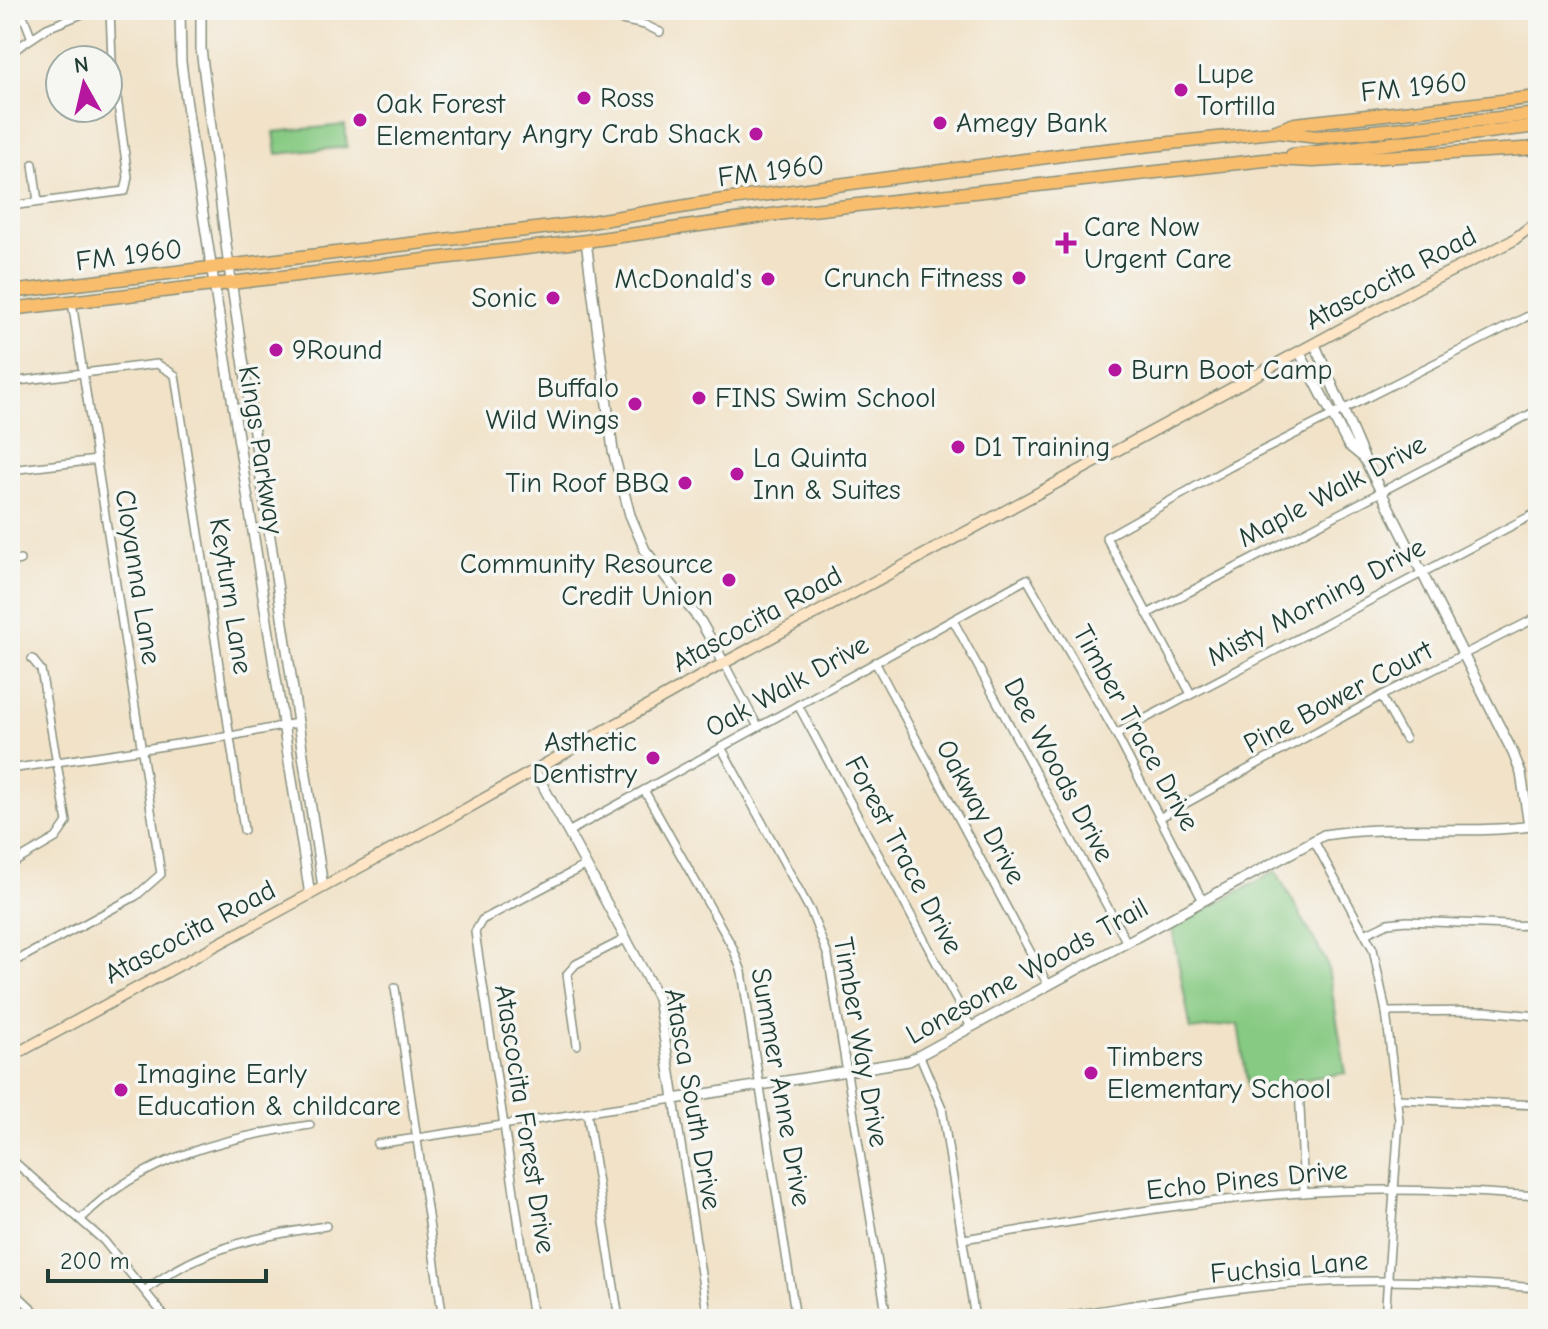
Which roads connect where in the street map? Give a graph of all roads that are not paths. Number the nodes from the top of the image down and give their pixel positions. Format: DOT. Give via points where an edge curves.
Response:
graph roads {
  1 [pos="21,10"];
  2 [pos="92,10"];
  3 [pos="110,10"];
  4 [pos="180,10"];
  5 [pos="201,10"];
  6 [pos="575,10"];
  7 [pos="620,10"];
  8 [pos="619,19"];
  9 [pos="660,32"];
  10 [pos="31,36"];
  11 [pos="10,53"];
  12 [pos="1538,97"];
  13 [pos="1538,114"];
  14 [pos="1538,126"];
  15 [pos="1273,132"];
  16 [pos="1537,149"];
  17 [pos="215,153"];
  18 [pos="194,156"];
  19 [pos="1274,159"];
  20 [pos="33,164"];
  21 [pos="38,202"];
  22 [pos="10,206"];
  23 [pos="1538,221"];
  24 [pos="1534,229"];
  25 [pos="586,241"];
  26 [pos="229,267"];
  27 [pos="211,270"];
  28 [pos="232,283"];
  29 [pos="214,285"];
  30 [pos="10,292"];
  31 [pos="72,302"];
  32 [pos="10,309"];
  33 [pos="1538,311"];
  34 [pos="1315,345"];
  35 [pos="1300,353"];
  36 [pos="84,373"];
  37 [pos="10,382"];
  38 [pos="1344,409"];
  39 [pos="1538,410"];
  40 [pos="1331,415"];
  41 [pos="1364,458"];
  42 [pos="97,460"];
  43 [pos="10,470"];
  44 [pos="1381,489"];
  45 [pos="1538,512"];
  46 [pos="20,560"];
  47 [pos="10,562"];
  48 [pos="1422,570"];
  49 [pos="1027,579"];
  50 [pos="1147,614"];
  51 [pos="1538,617"];
  52 [pos="953,620"];
  53 [pos="1463,655"];
  54 [pos="32,659"];
  55 [pos="875,662"];
  56 [pos="724,663"];
  57 [pos="1191,694"];
  58 [pos="1381,696"];
  59 [pos="798,705"];
  60 [pos="297,723"];
  61 [pos="283,726"];
  62 [pos="758,727"];
  63 [pos="1116,734"];
  64 [pos="231,736"];
  65 [pos="1405,739"];
  66 [pos="721,747"];
  67 [pos="143,749"];
  68 [pos="60,762"];
  69 [pos="10,769"];
  70 [pos="535,771"];
  71 [pos="644,790"];
  72 [pos="1161,817"];
  73 [pos="1533,826"];
  74 [pos="244,830"];
  75 [pos="568,832"];
  76 [pos="1314,841"];
  77 [pos="10,865"];
  78 [pos="586,865"];
  79 [pos="323,887"];
  80 [pos="310,895"];
  81 [pos="1203,901"];
  82 [pos="1538,926"];
  83 [pos="1365,934"];
  84 [pos="627,938"];
  85 [pos="1126,941"];
  86 [pos="10,964"];
  87 [pos="1047,983"];
  88 [pos="395,988"];
  89 [pos="1386,1012"];
  90 [pos="1538,1016"];
  91 [pos="971,1027"];
  92 [pos="577,1045"];
  93 [pos="920,1056"];
  94 [pos="10,1057"];
  95 [pos="847,1073"];
  96 [pos="761,1086"];
  97 [pos="1299,1086"];
  98 [pos="674,1099"];
  99 [pos="1398,1099"];
  100 [pos="1538,1105"];
  101 [pos="587,1112"];
  102 [pos="310,1125"];
  103 [pos="504,1125"];
  104 [pos="416,1138"];
  105 [pos="377,1144"];
  106 [pos="10,1158"];
  107 [pos="1394,1190"];
  108 [pos="1304,1193"];
  109 [pos="1538,1196"];
  110 [pos="81,1219"];
  111 [pos="326,1226"];
  112 [pos="963,1239"];
  113 [pos="1388,1282"];
  114 [pos="1538,1288"];
  115 [pos="147,1289"];
  116 [pos="11,1290"];
  117 [pos="1062,1318"];
  118 [pos="43,1319"];
  119 [pos="167,1319"];
  120 [pos="443,1319"];
  121 [pos="533,1319"];
  122 [pos="619,1319"];
  123 [pos="708,1319"];
  124 [pos="796,1319"];
  125 [pos="887,1319"];
  126 [pos="975,1319"];
  127 [pos="1045,1319"];
  128 [pos="1385,1319"];
  1 -- 10 [label="street"];
  2 -- 10 [label="street"];
  3 -- 21 [label="street" via="128,177 125,191"];
  4 -- 18 [label="street, Kings Parkway"];
  5 -- 17 [label="street, Kings Parkway"];
  6 -- 8 [label="street"];
  7 -- 8 [label="street"];
  8 -- 9 [label="street"];
  10 -- 11 [label="street"];
  12 -- 15 [label="main road, FM 1960 / FM 1960" via="1295,124"];
  13 -- 15 [label="main road" via="1317,137"];
  14 -- 19 [label="main road"];
  15 -- 26 [label="main road, FM 1960 / FM 1960" via="1077,153"];
  16 -- 19 [label="main road, FM 1960 / FM 1960"];
  17 -- 18 [label="street"];
  17 -- 26 [label="street, Kings Parkway"];
  18 -- 27 [label="street, Kings Parkway"];
  19 -- 25 [label="main road, FM 1960 / FM 1960" via="785,213"];
  20 -- 21 [label="street"];
  21 -- 22 [label="street"];
  23 -- 24 [label="main road, Atascocita Road"];
  24 -- 34 [label="main road, Atascocita Road"];
  25 -- 28 [label="main road, FM 1960 / FM 1960"];
  25 -- 56 [label="street" via="613,451 630,515 650,558 701,622"];
  26 -- 27 [label="main road, FM 1960 / FM 1960"];
  26 -- 28 [label="street, Kings Parkway"];
  27 -- 29 [label="street, Kings Parkway"];
  27 -- 30 [label="main road, FM 1960 / FM 1960"];
  28 -- 29 [label="main road, FM 1960 / FM 1960"];
  28 -- 60 [label="street, Kings Parkway"];
  29 -- 31 [label="main road, FM 1960 / FM 1960"];
  29 -- 61 [label="street, Kings Parkway"];
  31 -- 32 [label="main road, FM 1960 / FM 1960"];
  31 -- 36 [label="street, Cloyanna Lane"];
  33 -- 38 [label="street"];
  34 -- 35 [label="main road, Atascocita Road"];
  34 -- 38 [label="street"];
  35 -- 40 [label="street"];
  35 -- 56 [label="main road, Atascocita Road"];
  36 -- 37 [label="street"];
  36 -- 42 [label="street, Cloyanna Lane"];
  36 -- 64 [label="street, Keyturn Lane" via="157,364 171,370"];
  38 -- 40 [label="street"];
  38 -- 41 [label="street"];
  39 -- 44 [label="street, Maple Walk Drive"];
  40 -- 41 [label="street" via="1348,445"];
  40 -- 50 [label="street" via="1106,537"];
  41 -- 44 [label="street"];
  42 -- 43 [label="street"];
  42 -- 67 [label="street, Cloyanna Lane"];
  44 -- 48 [label="street"];
  44 -- 50 [label="street, Maple Walk Drive"];
  45 -- 48 [label="street, Misty Morning Drive"];
  46 -- 47 [label="street"];
  48 -- 53 [label="street"];
  48 -- 57 [label="street, Misty Morning Drive"];
  49 -- 52 [label="street, Oak Walk Drive"];
  49 -- 63 [label="street, Timber Trace Drive"];
  50 -- 57 [label="street"];
  51 -- 53 [label="street, Pine Bower Court"];
  52 -- 55 [label="street, Oak Walk Drive"];
  52 -- 85 [label="street, Dee Woods Drive"];
  53 -- 58 [label="street, Pine Bower Court"];
  53 -- 73 [label="street" via="1521,773"];
  54 -- 68 [label="street" via="41,670"];
  55 -- 59 [label="street, Oak Walk Drive"];
  55 -- 87 [label="street, Oakway Drive"];
  56 -- 62 [label="street"];
  56 -- 70 [label="main road, Atascocita Road"];
  57 -- 63 [label="street, Misty Morning Drive"];
  58 -- 65 [label="street"];
  58 -- 72 [label="street, Pine Bower Court"];
  59 -- 62 [label="street, Oak Walk Drive"];
  59 -- 91 [label="street, Forest Trace Drive"];
  60 -- 61 [label="street"];
  60 -- 79 [label="street, Kings Parkway"];
  61 -- 64 [label="street"];
  61 -- 80 [label="street, Kings Parkway"];
  62 -- 66 [label="street, Oak Walk Drive"];
  63 -- 72 [label="street, Timber Trace Drive"];
  64 -- 67 [label="street"];
  64 -- 74 [label="street, Keyturn Lane"];
  66 -- 71 [label="street, Oak Walk Drive"];
  66 -- 95 [label="street, Timber Way Drive" via="818,927 833,981"];
  67 -- 68 [label="street"];
  67 -- 86 [label="street, Cloyanna Lane" via="161,874 150,887"];
  68 -- 69 [label="street"];
  68 -- 77 [label="street" via="64,831"];
  70 -- 75 [label="street, Atasca South Drive"];
  70 -- 79 [label="main road, Atascocita Road"];
  71 -- 75 [label="street, Oak Walk Drive"];
  71 -- 96 [label="street, Summer Anne Drive" via="738,962"];
  72 -- 81 [label="street, Timber Trace Drive"];
  73 -- 76 [label="street, Lonesome Woods Trail" via="1349,831"];
  75 -- 78 [label="street, Atasca South Drive"];
  76 -- 81 [label="street, Lonesome Woods Trail"];
  76 -- 83 [label="street"];
  78 -- 84 [label="street, Atasca South Drive"];
  78 -- 103 [label="street, Atascocita Forest Drive" via="476,926"];
  79 -- 80 [label="main road, Atascocita Road"];
  80 -- 94 [label="main road, Atascocita Road"];
  81 -- 85 [label="street, Lonesome Woods Trail"];
  82 -- 83 [label="street" via="1407,921"];
  83 -- 89 [label="street"];
  84 -- 92 [label="street" via="567,974"];
  84 -- 98 [label="street, Atasca South Drive" via="658,998"];
  85 -- 87 [label="street, Lonesome Woods Trail"];
  87 -- 91 [label="street, Lonesome Woods Trail"];
  88 -- 104 [label="street"];
  89 -- 90 [label="street"];
  89 -- 99 [label="street"];
  91 -- 93 [label="street, Lonesome Woods Trail"];
  93 -- 95 [label="street, Lonesome Woods Trail" via="895,1066"];
  93 -- 112 [label="street" via="940,1100"];
  95 -- 96 [label="street, Lonesome Woods Trail"];
  95 -- 125 [label="street, Timber Way Drive"];
  96 -- 98 [label="street, Lonesome Woods Trail"];
  96 -- 124 [label="street, Summer Anne Drive"];
  97 -- 108 [label="street"];
  98 -- 101 [label="street, Lonesome Woods Trail"];
  98 -- 123 [label="street, Atasca South Drive"];
  99 -- 100 [label="street"];
  99 -- 107 [label="street"];
  101 -- 103 [label="street, Lonesome Woods Trail"];
  101 -- 122 [label="street"];
  102 -- 110 [label="street" via="238,1137 188,1153 119,1189"];
  103 -- 104 [label="street, Lonesome Woods Trail"];
  103 -- 121 [label="street, Atascocita Forest Drive"];
  104 -- 105 [label="street, Lonesome Woods Trail"];
  104 -- 120 [label="street"];
  106 -- 110 [label="street"];
  107 -- 108 [label="street, Echo Pines Drive"];
  107 -- 109 [label="street, Echo Pines Drive"];
  107 -- 113 [label="street"];
  108 -- 112 [label="street, Echo Pines Drive"];
  110 -- 115 [label="street"];
  111 -- 115 [label="street" via="227,1244 181,1265"];
  112 -- 126 [label="street"];
  113 -- 114 [label="street, Fuchsia Lane"];
  113 -- 117 [label="street, Fuchsia Lane" via="1269,1286"];
  113 -- 128 [label="street"];
  115 -- 119 [label="street"];
  116 -- 118 [label="street"];
  117 -- 127 [label="street, Fuchsia Lane"];
}
